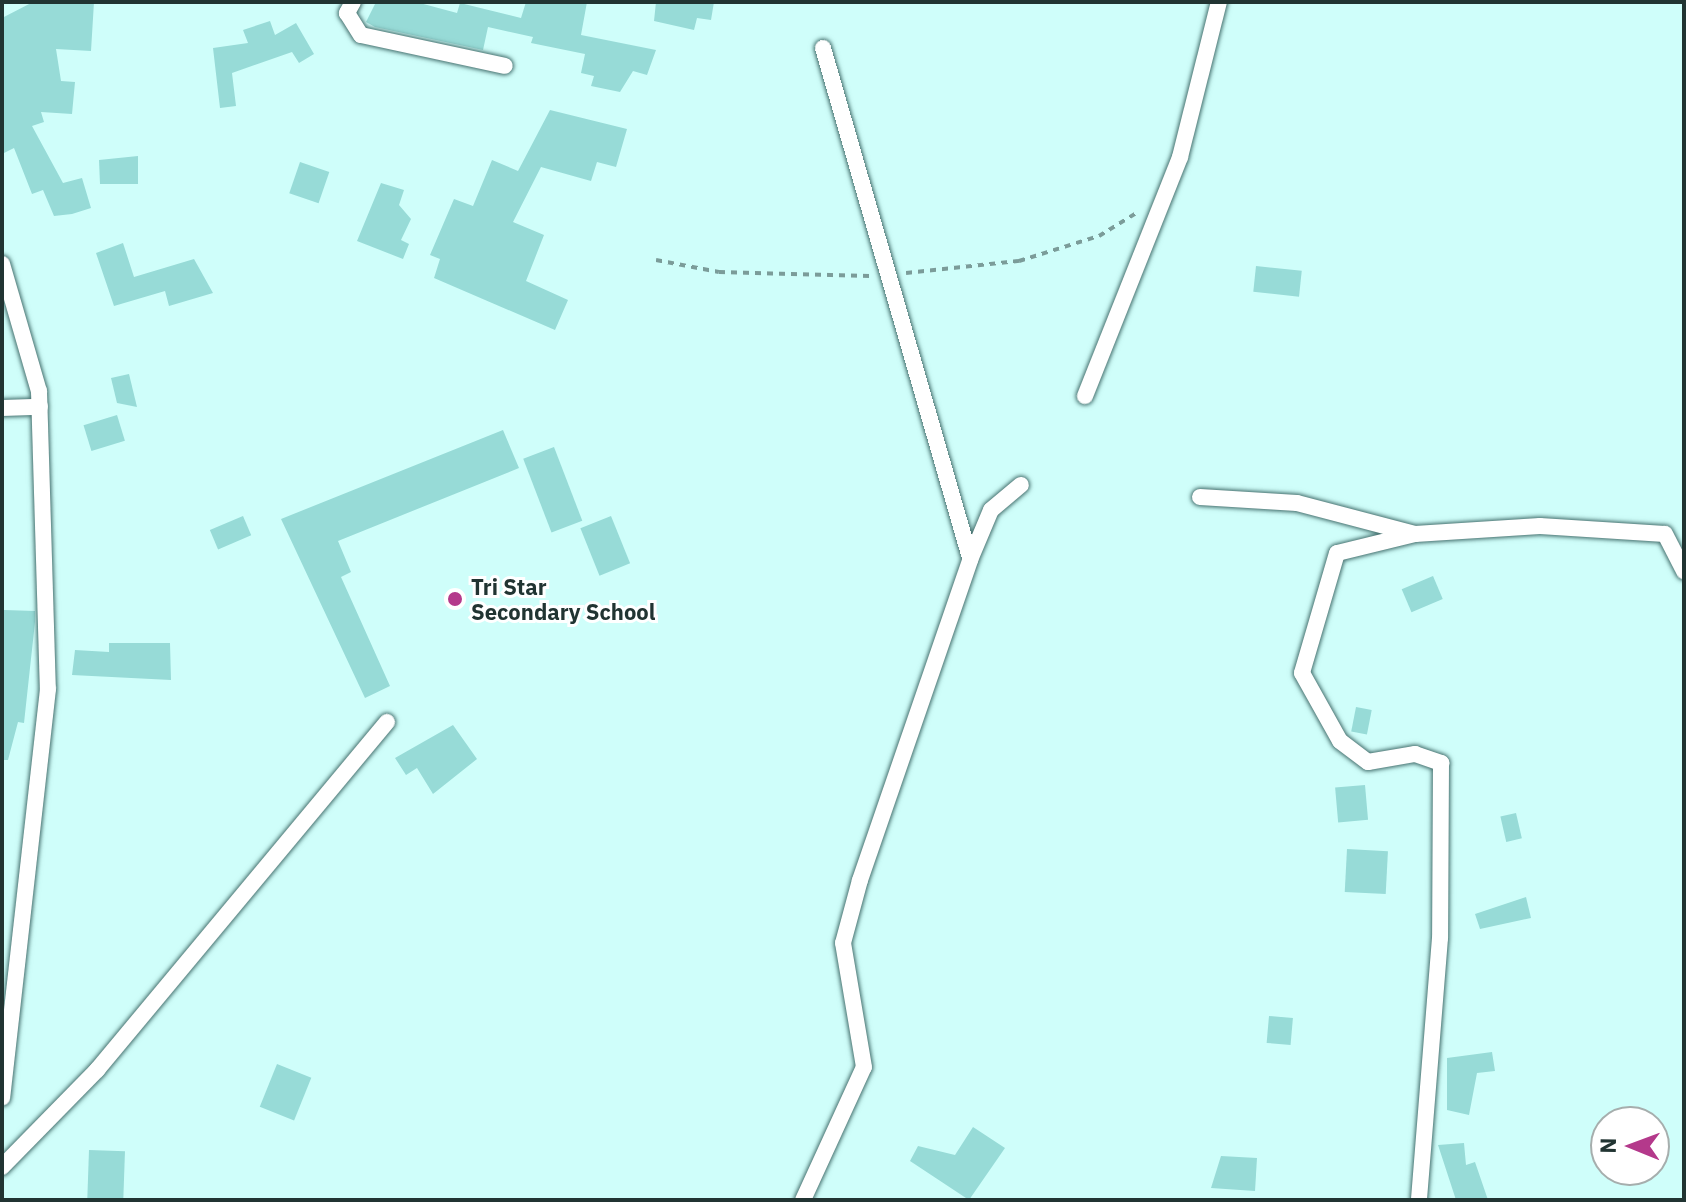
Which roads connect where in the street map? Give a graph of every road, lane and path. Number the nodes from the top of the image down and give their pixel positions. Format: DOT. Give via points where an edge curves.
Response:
graph roads {
  1 [pos="353,2"];
  2 [pos="1219,2"];
  3 [pos="823,48"];
  4 [pos="505,66"];
  5 [pos="1164,196"];
  6 [pos="656,260"];
  7 [pos="2,264"];
  8 [pos="885,273"];
  9 [pos="1085,396"];
  10 [pos="40,407"];
  11 [pos="2,408"];
  12 [pos="1021,485"];
  13 [pos="1200,497"];
  14 [pos="1415,534"];
  15 [pos="970,560"];
  16 [pos="1684,571"];
  17 [pos="387,722"];
  18 [pos="2,1097"];
  19 [pos="2,1167"];
  20 [pos="803,1200"];
  21 [pos="1419,1200"];
  1 -- 4 [label="street" via="347,13 361,35"];
  2 -- 5 [label="street" via="1207,72"];
  3 -- 8 [label="street"];
  5 -- 8 [label="path" via="1099,236 1019,261"];
  5 -- 9 [label="street" via="1127,307"];
  6 -- 8 [label="path" via="719,272 815,271 859,279"];
  7 -- 10 [label="street" via="30,343"];
  8 -- 15 [label="street"];
  10 -- 11 [label="street"];
  10 -- 18 [label="street" via="48,689"];
  12 -- 15 [label="street" via="991,510"];
  13 -- 14 [label="street" via="1297,503"];
  14 -- 16 [label="street" via="1540,526 1665,534"];
  14 -- 21 [label="street" via="1337,553 1302,673 1340,741 1368,762 1415,754 1441,763 1440,938"];
  15 -- 20 [label="street" via="847,930 864,1067"];
  17 -- 19 [label="street" via="97,1070"];
}
